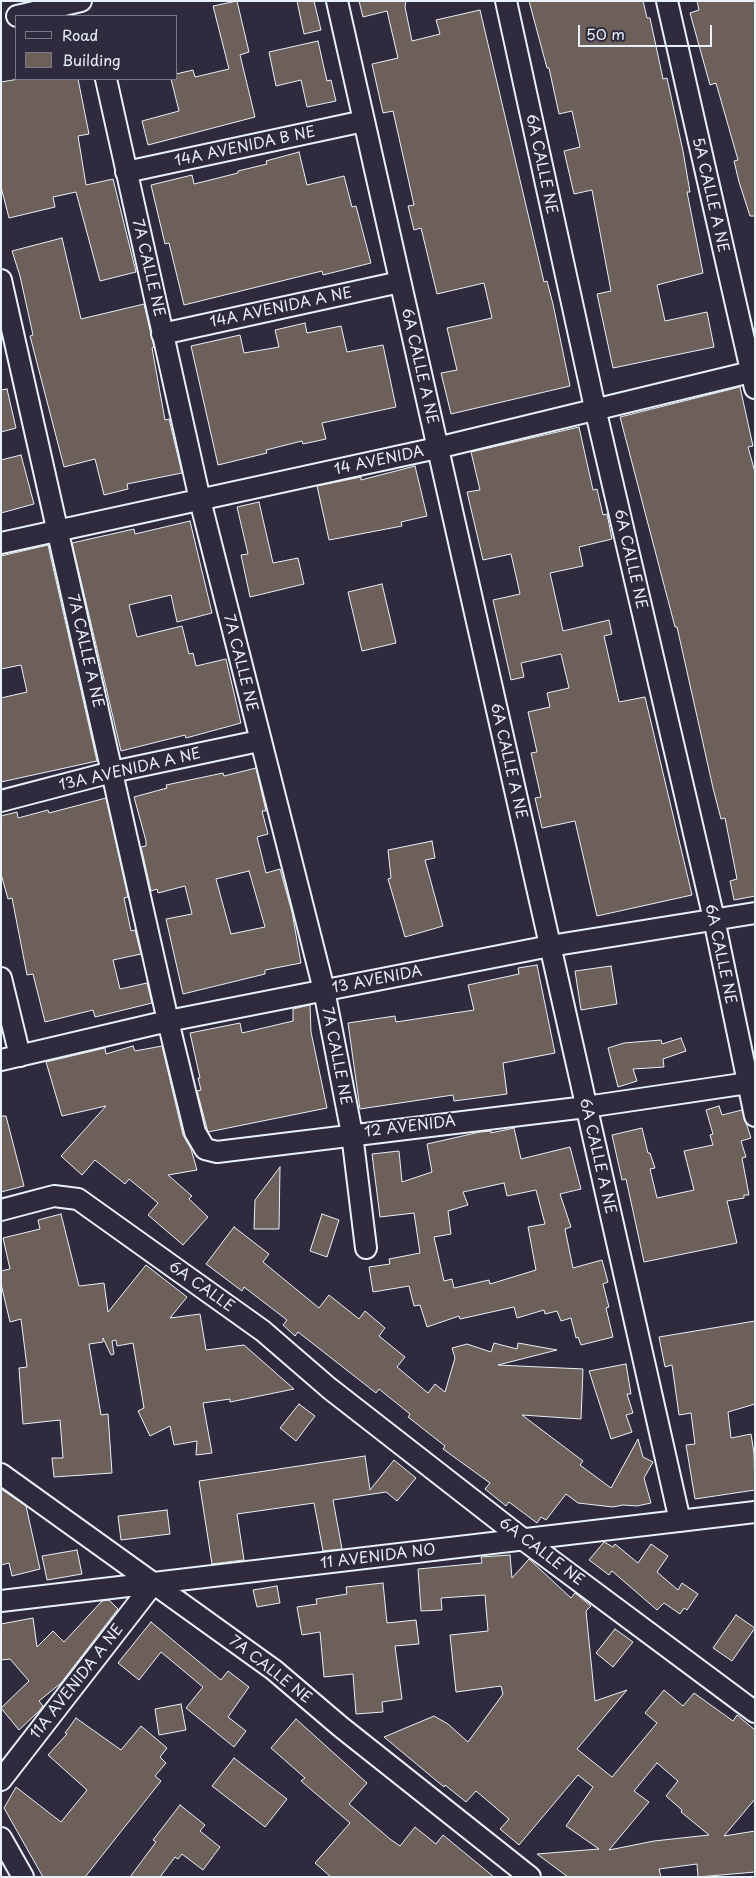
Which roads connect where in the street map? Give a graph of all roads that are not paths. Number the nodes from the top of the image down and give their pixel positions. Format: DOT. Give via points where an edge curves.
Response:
graph roads {
  1 [pos="81,1"];
  2 [pos="88,1"];
  3 [pos="337,1"];
  4 [pos="506,1"];
  5 [pos="667,1"];
  6 [pos="20,15"];
  7 [pos="92,15"];
  8 [pos="15,16"];
  9 [pos="1,20"];
  10 [pos="106,80"];
  11 [pos="364,121"];
  12 [pos="126,172"];
  13 [pos="1,280"];
  14 [pos="400,282"];
  15 [pos="162,334"];
  16 [pos="753,377"];
  17 [pos="595,408"];
  18 [pos="437,448"];
  19 [pos="200,500"];
  20 [pos="58,531"];
  21 [pos="1,544"];
  22 [pos="259,741"];
  23 [pos="112,772"];
  24 [pos="1,801"];
  25 [pos="755,913"];
  26 [pos="714,919"];
  27 [pos="550,946"];
  28 [pos="1,978"];
  29 [pos="324,990"];
  30 [pos="168,1021"];
  31 [pos="10,1058"];
  32 [pos="751,1082"];
  33 [pos="586,1107"];
  34 [pos="755,1116"];
  35 [pos="352,1134"];
  36 [pos="1,1210"];
  37 [pos="366,1248"];
  38 [pos="329,1388"];
  39 [pos="1,1474"];
  40 [pos="755,1512"];
  41 [pos="680,1521"];
  42 [pos="524,1540"];
  43 [pos="153,1584"];
  44 [pos="1,1601"];
  45 [pos="755,1712"];
  46 [pos="1,1780"];
  47 [pos="1,1838"];
  48 [pos="23,1877"];
  49 [pos="530,1877"];
  1 -- 6 [label="street"];
  2 -- 7 [label="street"];
  3 -- 11 [label="street, 6A CALLE A NE"];
  4 -- 17 [label="street, 6A CALLE NE"];
  5 -- 16 [label="street, 5A CALLE A NE"];
  8 -- 9 [label="street"];
  10 -- 12 [label="street, 7A CALLE NE"];
  11 -- 12 [label="street, 14A AVENIDA B NE"];
  11 -- 14 [label="street, 6A CALLE A NE"];
  12 -- 15 [label="street, 7A CALLE NE"];
  13 -- 20 [label="street, 7A CALLE A NE"];
  14 -- 15 [label="street, 14A AVENIDA A NE"];
  14 -- 18 [label="street, 6A CALLE A NE"];
  15 -- 19 [label="street, 7A CALLE NE"];
  16 -- 17 [label="street, 14 AVENIDA"];
  17 -- 18 [label="street, 14 AVENIDA"];
  17 -- 26 [label="street, 6A CALLE NE"];
  18 -- 19 [label="street, 14 AVENIDA"];
  18 -- 27 [label="street, 6A CALLE A NE"];
  19 -- 20 [label="street, 14 AVENIDA"];
  19 -- 22 [label="street, 7A CALLE NE"];
  20 -- 21 [label="street, 14 AVENIDA"];
  20 -- 23 [label="street, 7A CALLE A NE"];
  22 -- 23 [label="street, 13A AVENIDA A NE"];
  22 -- 29 [label="street, 7A CALLE NE"];
  23 -- 24 [label="street, 13A AVENIDA A NE"];
  23 -- 30 [label="street, 7A CALLE A NE"];
  25 -- 26 [label="street, 13 AVENIDA"];
  26 -- 27 [label="street, 13 AVENIDA"];
  26 -- 32 [label="street, 6A CALLE NE"];
  27 -- 29 [label="street, 13 AVENIDA"];
  27 -- 33 [label="street, 6A CALLE A NE"];
  28 -- 31 [label="street"];
  29 -- 30 [label="street, 13 AVENIDA"];
  29 -- 35 [label="street, 7A CALLE NE"];
  30 -- 31 [label="street, 13 AVENIDA"];
  30 -- 35 [label="street, 12 AVENIDA" via="195,1132 205,1149 217,1152"];
  32 -- 33 [label="street, 12 AVENIDA"];
  32 -- 34 [label="street, 6A CALLE NE"];
  33 -- 35 [label="street, 12 AVENIDA"];
  33 -- 41 [label="street, 6A CALLE A NE"];
  35 -- 37 [label="street, 7A CALLE NE"];
  36 -- 38 [label="street, 6A CALLE" via="37,1199 66,1196 78,1199 263,1331"];
  38 -- 42 [label="street, 6A CALLE NE"];
  39 -- 43 [label="street, 7A CALLE NE"];
  40 -- 41 [label="street, 11 AVENIDA NO"];
  41 -- 42 [label="street, 11 AVENIDA NO"];
  42 -- 43 [label="street, 11 AVENIDA NO"];
  42 -- 45 [label="street, 6A CALLE NE"];
  43 -- 44 [label="street, 11 AVENIDA NO"];
  43 -- 46 [label="street, 11A AVENIDA A NE"];
  43 -- 49 [label="street, 7A CALLE NE" via="274,1670"];
  47 -- 48 [label="street"];
}
